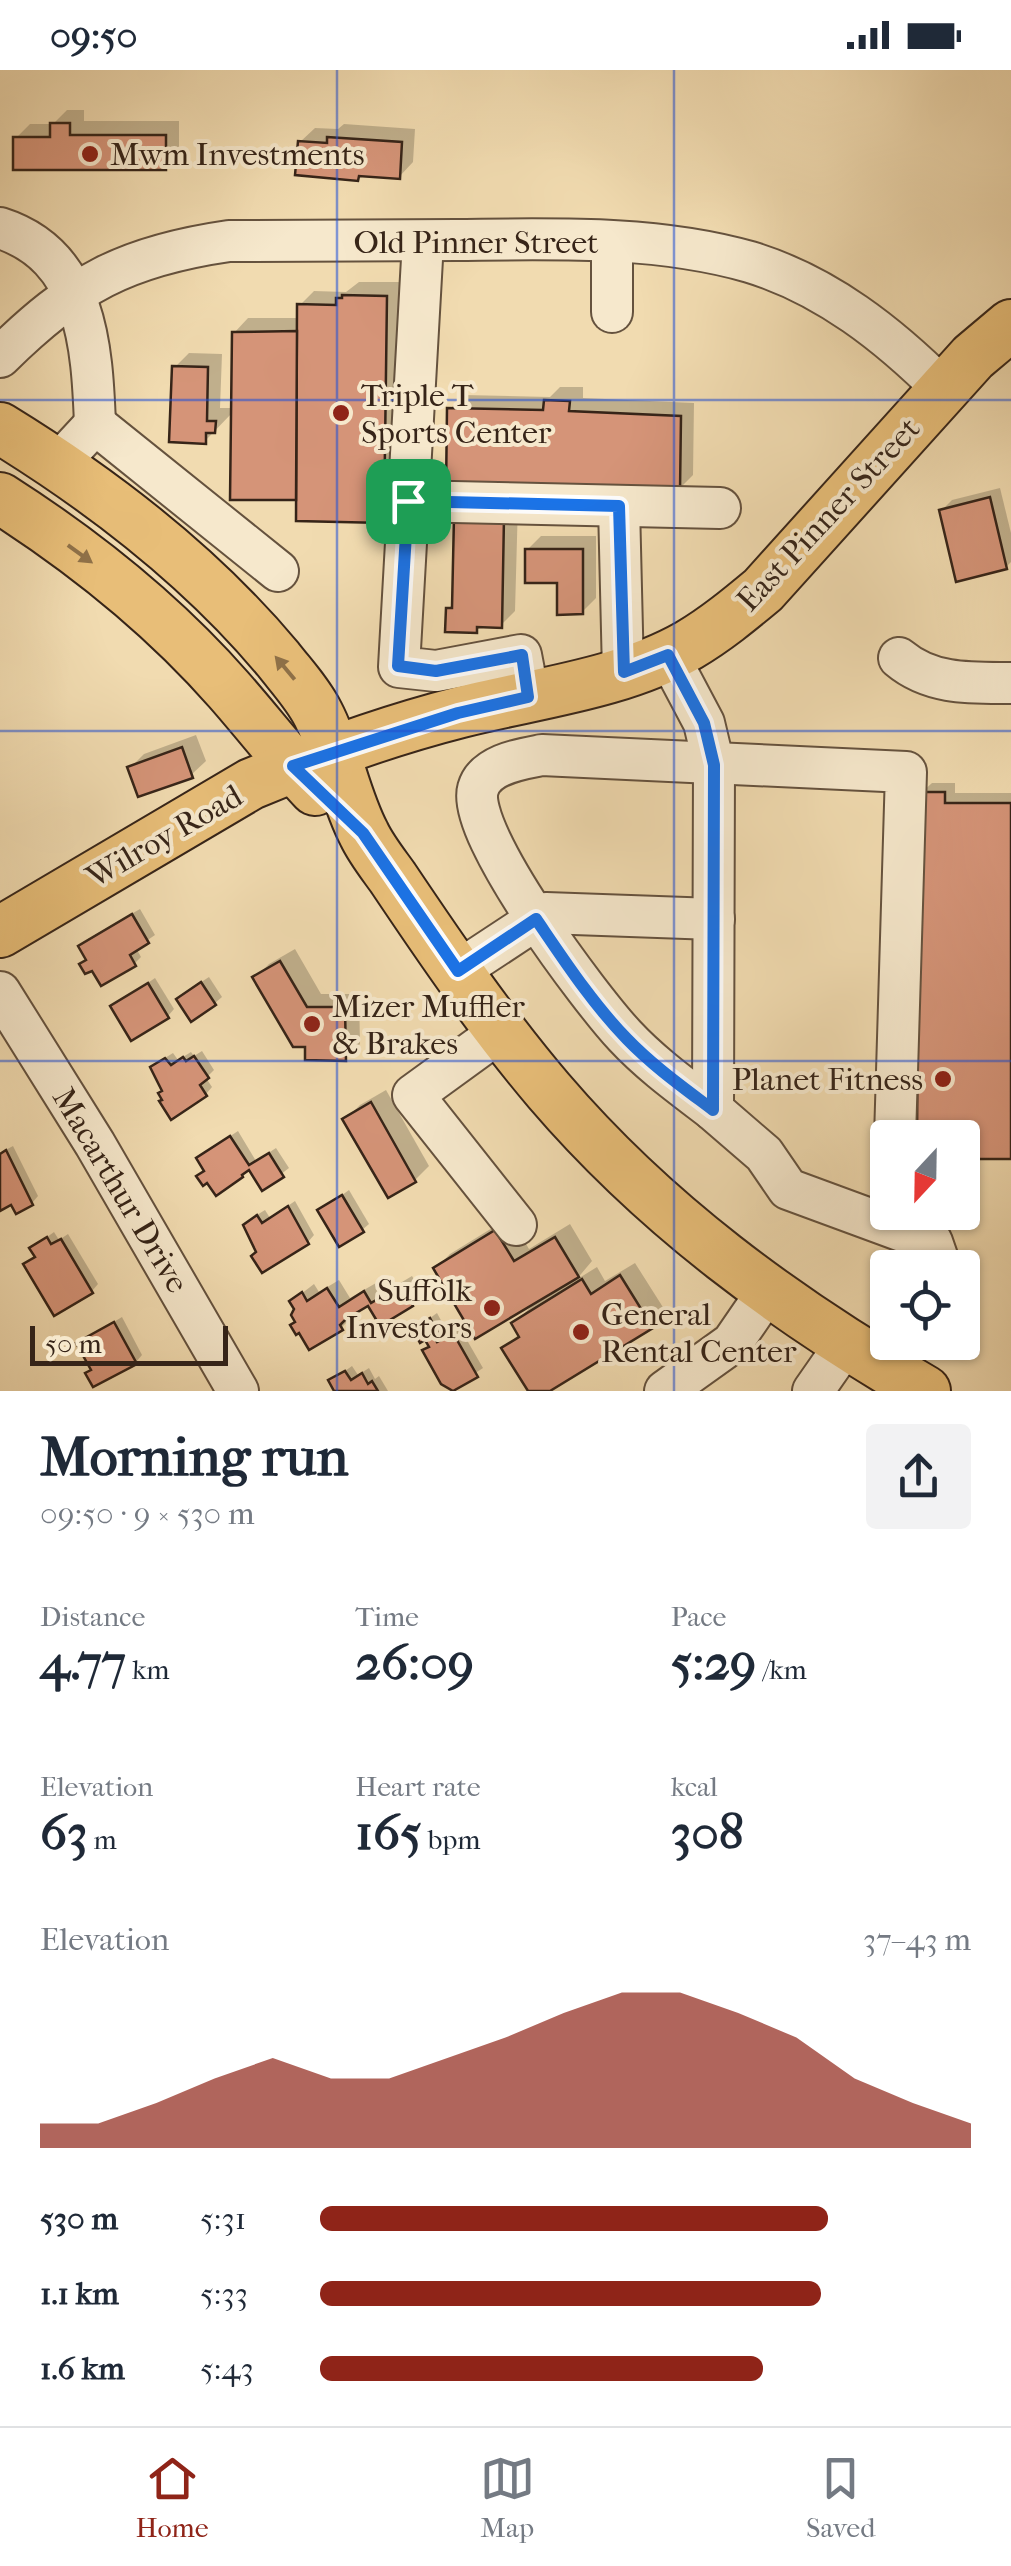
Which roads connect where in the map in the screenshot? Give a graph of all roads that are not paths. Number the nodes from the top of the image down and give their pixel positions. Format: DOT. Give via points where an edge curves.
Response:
graph roads {
  1 [pos="0,228"];
  2 [pos="423,241"];
  3 [pos="612,242"];
  4 [pos="73,293"];
  5 [pos="612,312"];
  6 [pos="1011,324"];
  7 [pos="0,357"];
  8 [pos="944,390"];
  9 [pos="95,424"];
  10 [pos="0,428"];
  11 [pos="56,466"];
  12 [pos="408,501"];
  13 [pos="1,502"];
  14 [pos="619,506"];
  15 [pos="720,508"];
  16 [pos="278,571"];
  17 [pos="899,658"];
  18 [pos="646,663"];
  19 [pos="1011,683"];
  20 [pos="528,697"];
  21 [pos="314,759"];
  22 [pos="714,765"];
  23 [pos="714,918"];
  24 [pos="536,919"];
  25 [pos="0,932"];
  26 [pos="458,971"];
  27 [pos="0,992"];
  28 [pos="501,1030"];
  29 [pos="713,1110"];
  30 [pos="895,1120"];
  31 [pos="870,1214"];
  32 [pos="516,1225"];
  33 [pos="909,1230"];
  34 [pos="935,1250"];
  35 [pos="767,1292"];
  36 [pos="846,1345"];
  37 [pos="911,1369"];
  38 [pos="711,1380"];
  39 [pos="238,1391"];
  40 [pos="665,1391"];
  41 [pos="812,1391"];
  1 -- 4 [label="street" via="22,235 53,259"];
  2 -- 3 [label="street, Old Pinner Street"];
  2 -- 4 [label="street, Old Pinner Street" via="228,241 140,260"];
  2 -- 12 [label="street"];
  3 -- 5 [label="street"];
  3 -- 8 [label="street, Old Pinner Street" via="748,261 801,283 863,318"];
  4 -- 7 [label="street, Old Pinner Street"];
  4 -- 9 [label="street" via="92,350"];
  6 -- 8 [label="main road, East Pinner Street"];
  8 -- 18 [label="main road, East Pinner Street" via="763,590 726,621"];
  9 -- 11 [label="street"];
  9 -- 16 [label="street"];
  10 -- 11 [label="main road"];
  21 -- 11 [label="main road, one-way" via="318,714 261,639 165,548"];
  12 -- 14 [label="street"];
  12 -- 20 [label="street" via="398,666 436,671 522,655"];
  13 -- 21 [label="main road, one-way" via="94,564"];
  14 -- 15 [label="street"];
  14 -- 18 [label="street"];
  17 -- 19 [label="street" via="937,680"];
  18 -- 20 [label="main road, East Pinner Street"];
  18 -- 22 [label="street" via="704,723"];
  20 -- 21 [label="main road, East Pinner Street"];
  21 -- 25 [label="main road, Wilroy Road" via="250,784"];
  21 -- 26 [label="main road"];
  22 -- 23 [label="street"];
  22 -- 24 [label="street" via="542,755 491,772 478,785 482,822"];
  22 -- 30 [label="street" via="906,772"];
  23 -- 24 [label="street"];
  23 -- 29 [label="street"];
  24 -- 26 [label="street"];
  24 -- 29 [label="street" via="627,1038"];
  26 -- 28 [label="main road"];
  27 -- 39 [label="street, Macarthur Drive"];
  28 -- 32 [label="street" via="413,1095"];
  28 -- 35 [label="main road" via="653,1198"];
  29 -- 31 [label="street" via="764,1154 788,1189"];
  33 -- 34 [label="street"];
  35 -- 36 [label="main road"];
  35 -- 38 [label="street"];
  36 -- 37 [label="main road"];
  36 -- 41 [label="street"];
  38 -- 40 [label="street"];
}
